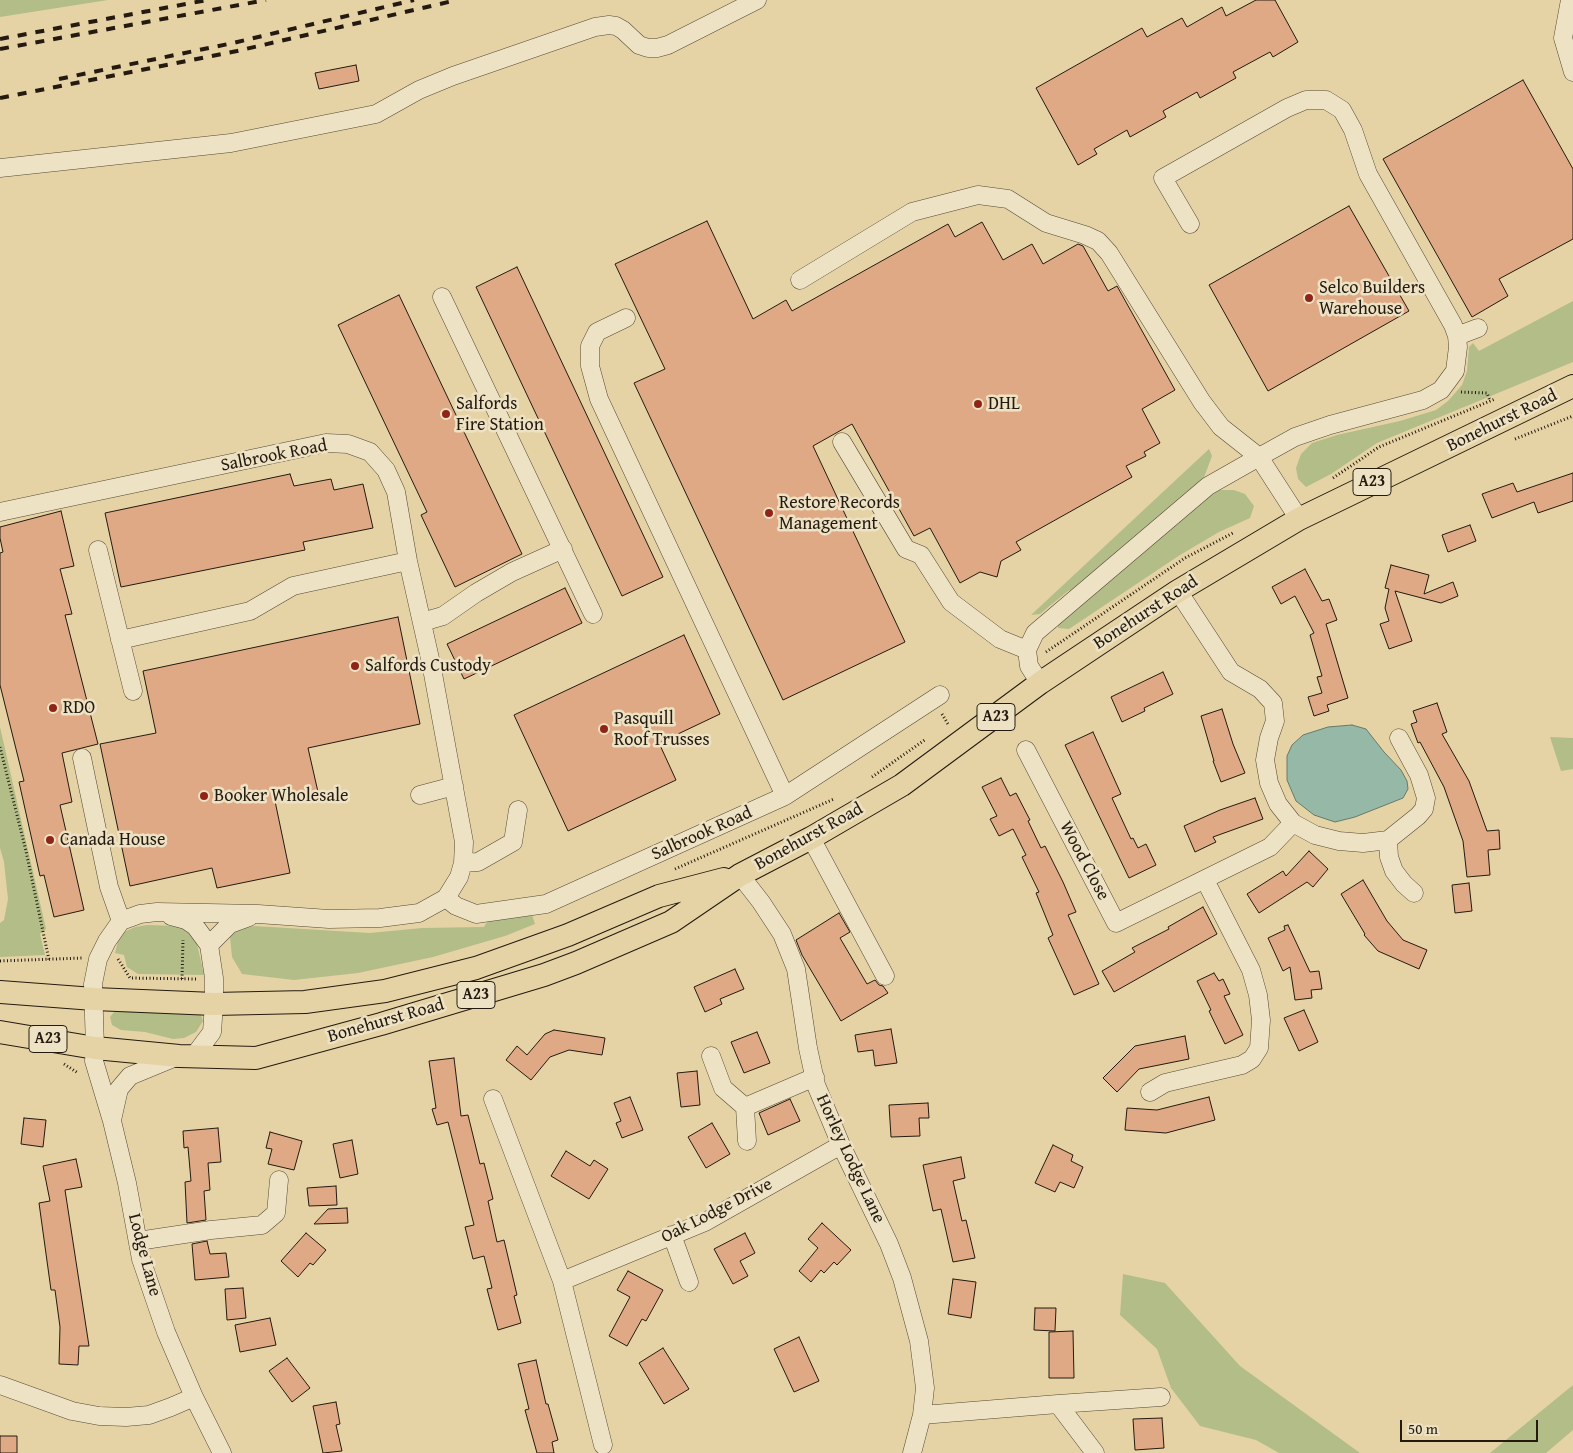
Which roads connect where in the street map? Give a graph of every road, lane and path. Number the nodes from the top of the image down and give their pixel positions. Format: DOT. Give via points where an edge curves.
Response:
graph roads {
  1 [pos="757,0"];
  2 [pos="1570,0"];
  3 [pos="1573,72"];
  4 [pos="0,168"];
  5 [pos="1190,224"];
  6 [pos="800,280"];
  7 [pos="442,297"];
  8 [pos="626,318"];
  9 [pos="1478,328"];
  10 [pos="1457,336"];
  11 [pos="1573,386"];
  12 [pos="1441,390"];
  13 [pos="1500,398"];
  14 [pos="1490,401"];
  15 [pos="842,442"];
  16 [pos="1259,457"];
  17 [pos="1326,482"];
  18 [pos="0,512"];
  19 [pos="1299,519"];
  20 [pos="1237,530"];
  21 [pos="563,549"];
  22 [pos="98,550"];
  23 [pos="408,561"];
  24 [pos="1178,591"];
  25 [pos="593,614"];
  26 [pos="422,622"];
  27 [pos="120,640"];
  28 [pos="1032,666"];
  29 [pos="133,691"];
  30 [pos="940,695"];
  31 [pos="955,720"];
  32 [pos="948,724"];
  33 [pos="932,736"];
  34 [pos="1399,738"];
  35 [pos="0,747"];
  36 [pos="1026,750"];
  37 [pos="82,758"];
  38 [pos="866,781"];
  39 [pos="454,786"];
  40 [pos="420,795"];
  41 [pos="785,796"];
  42 [pos="841,796"];
  43 [pos="518,810"];
  44 [pos="1293,823"];
  45 [pos="811,838"];
  46 [pos="1388,840"];
  47 [pos="463,863"];
  48 [pos="667,873"];
  49 [pos="740,875"];
  50 [pos="1205,880"];
  51 [pos="1414,893"];
  52 [pos="446,898"];
  53 [pos="157,912"];
  54 [pos="258,914"];
  55 [pos="121,921"];
  56 [pos="195,926"];
  57 [pos="209,945"];
  58 [pos="98,959"];
  59 [pos="49,960"];
  60 [pos="0,961"];
  61 [pos="885,976"];
  62 [pos="214,978"];
  63 [pos="182,979"];
  64 [pos="0,992"];
  65 [pos="94,998"];
  66 [pos="214,1004"];
  67 [pos="0,1032"];
  68 [pos="96,1048"];
  69 [pos="187,1056"];
  70 [pos="711,1056"];
  71 [pos="56,1062"];
  72 [pos="814,1077"];
  73 [pos="82,1079"];
  74 [pos="1150,1092"];
  75 [pos="493,1099"];
  76 [pos="744,1107"];
  77 [pos="112,1121"];
  78 [pos="747,1141"];
  79 [pos="841,1146"];
  80 [pos="279,1180"];
  81 [pos="672,1235"];
  82 [pos="138,1241"];
  83 [pos="562,1281"];
  84 [pos="689,1282"];
  85 [pos="0,1385"];
  86 [pos="194,1397"];
  87 [pos="1161,1397"];
  88 [pos="1058,1404"];
  89 [pos="922,1415"];
  90 [pos="603,1445"];
  91 [pos="222,1453"];
  92 [pos="912,1453"];
  93 [pos="1095,1453"];
  1 -- 4 [label="street" via="657,48 639,45 616,26 595,27 453,76 376,114 231,143"];
  2 -- 3 [label="street" via="1563,38"];
  5 -- 10 [label="street" via="1163,178 1287,108 1306,100 1326,100 1342,110 1353,130 1368,174"];
  6 -- 16 [label="street" via="912,212 978,195 1008,199 1046,223 1098,241 1109,253 1202,402 1221,427"];
  7 -- 21 [label="street"];
  8 -- 41 [label="street" via="597,332 590,346 590,366 599,399"];
  9 -- 10 [label="street"];
  10 -- 12 [label="street" via="1455,371"];
  11 -- 19 [label="main road, Bonehurst Road / A23"];
  12 -- 14 [label="path" via="1487,393"];
  12 -- 16 [label="street" via="1423,400 1295,437"];
  13 -- 14 [label="path"];
  14 -- 17 [label="path" via="1379,447"];
  15 -- 28 [label="street" via="906,549 921,555 951,602"];
  16 -- 19 [label="street"];
  16 -- 28 [label="street" via="1208,486 1035,633"];
  18 -- 23 [label="street, Salbrook Road" via="326,444 348,444 370,452 386,470 396,492"];
  19 -- 24 [label="main road, Bonehurst Road / A23"];
  20 -- 28 [label="path" via="1185,558"];
  21 -- 25 [label="street"];
  21 -- 26 [label="street" via="512,572 443,616"];
  22 -- 27 [label="street"];
  23 -- 26 [label="street, Salbrook Road"];
  23 -- 27 [label="street" via="292,586 250,611"];
  24 -- 28 [label="main road, Bonehurst Road / A23"];
  24 -- 44 [label="street" via="1231,672 1260,689 1273,703 1275,721 1265,760 1269,783 1278,804"];
  26 -- 39 [label="street, Salbrook Road"];
  27 -- 29 [label="street"];
  28 -- 45 [label="main road, Bonehurst Road / A23" via="902,785"];
  30 -- 41 [label="street, Salbrook Road"];
  31 -- 32 [label="path"];
  33 -- 38 [label="path"];
  34 -- 46 [label="street" via="1419,775 1426,798 1418,816"];
  35 -- 59 [label="path"];
  36 -- 50 [label="street, Wood Close" via="1116,923"];
  37 -- 55 [label="street" via="109,886"];
  39 -- 40 [label="street"];
  39 -- 47 [label="street, Salbrook Road" via="464,842"];
  41 -- 52 [label="street, Salbrook Road" via="546,904 476,914"];
  42 -- 48 [label="path"];
  43 -- 47 [label="street" via="513,842 478,862"];
  44 -- 46 [label="street" via="1315,835 1339,841"];
  44 -- 50 [label="street" via="1270,846"];
  45 -- 49 [label="main road, Bonehurst Road / A23"];
  45 -- 61 [label="street"];
  46 -- 51 [label="street" via="1394,871"];
  47 -- 52 [label="street, Salbrook Road" via="459,877"];
  49 -- 66 [label="main road, Bonehurst Road / A23" via="659,896 568,935 476,968 385,991 305,1002"];
  49 -- 69 [label="main road, Bonehurst Road / A23" via="671,922 544,975 256,1058"];
  49 -- 72 [label="street, Horley Lodge Lane" via="782,934 796,968"];
  50 -- 74 [label="street" via="1251,970 1261,1020 1259,1048 1252,1059 1242,1065 1165,1083"];
  52 -- 54 [label="street, Salbrook Road" via="419,913 380,918 329,919"];
  53 -- 54 [label="street, Salbrook Road"];
  53 -- 55 [label="street, Salbrook Road"];
  53 -- 56 [label="street, Salbrook Road" via="186,920"];
  54 -- 57 [label="street, Salbrook Road" via="230,924"];
  55 -- 58 [label="street"];
  56 -- 57 [label="street"];
  56 -- 63 [label="path" via="183,935"];
  57 -- 62 [label="street"];
  58 -- 59 [label="path"];
  58 -- 63 [label="path" via="118,959 130,978"];
  58 -- 65 [label="street"];
  59 -- 60 [label="path"];
  62 -- 63 [label="path"];
  62 -- 66 [label="street"];
  64 -- 65 [label="main road, A23"];
  65 -- 66 [label="main road, Bonehurst Road / A23"];
  65 -- 68 [label="street"];
  66 -- 69 [label="street" via="212,1032"];
  67 -- 68 [label="main road, A23"];
  68 -- 69 [label="main road, Bonehurst Road / A23"];
  68 -- 77 [label="street, Lodge Lane" via="94,1061"];
  69 -- 77 [label="street" via="130,1076 118,1089"];
  70 -- 76 [label="street" via="723,1088"];
  71 -- 73 [label="path" via="77,1072"];
  72 -- 76 [label="street"];
  72 -- 79 [label="street, Horley Lodge Lane"];
  75 -- 83 [label="street"];
  76 -- 78 [label="street"];
  77 -- 82 [label="street, Lodge Lane"];
  79 -- 81 [label="street, Oak Lodge Drive" via="705,1222"];
  79 -- 89 [label="street, Horley Lodge Lane" via="902,1278 919,1341 925,1388"];
  80 -- 82 [label="street" via="276,1213 262,1226"];
  81 -- 83 [label="street, Oak Lodge Drive"];
  81 -- 84 [label="street"];
  82 -- 86 [label="street, Lodge Lane" via="166,1332"];
  83 -- 90 [label="street"];
  85 -- 86 [label="street" via="72,1411 99,1416 149,1415"];
  86 -- 91 [label="street, Lodge Lane"];
  87 -- 88 [label="street"];
  88 -- 89 [label="street"];
  88 -- 93 [label="street"];
  89 -- 92 [label="street, Horley Lodge Lane"];
}
